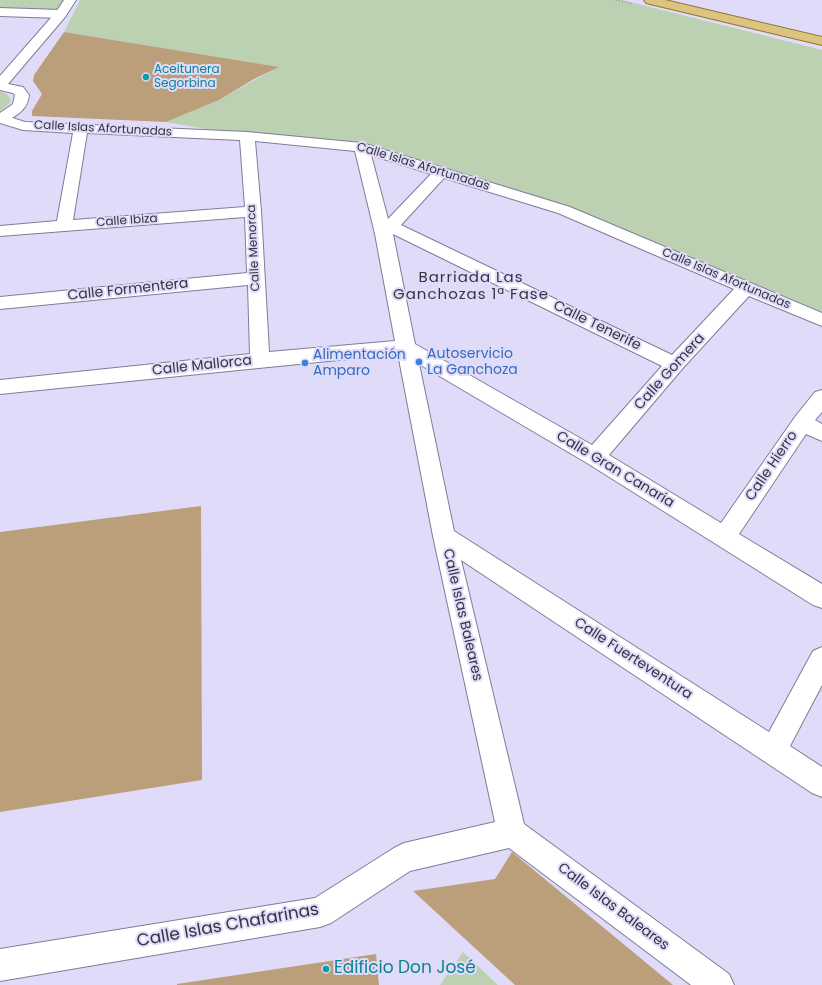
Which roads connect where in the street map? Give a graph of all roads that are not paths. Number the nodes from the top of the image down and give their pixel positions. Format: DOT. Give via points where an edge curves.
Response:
graph roads {
  1 [pos="70,0"];
  2 [pos="650,0"];
  3 [pos="682,0"];
  4 [pos="0,12"];
  5 [pos="61,14"];
  6 [pos="822,33"];
  7 [pos="822,42"];
  8 [pos="0,85"];
  9 [pos="0,118"];
  10 [pos="81,128"];
  11 [pos="247,136"];
  12 [pos="362,147"];
  13 [pos="442,172"];
  14 [pos="253,211"];
  15 [pos="64,226"];
  16 [pos="386,230"];
  17 [pos="0,231"];
  18 [pos="256,278"];
  19 [pos="746,288"];
  20 [pos="0,303"];
  21 [pos="822,320"];
  22 [pos="405,347"];
  23 [pos="260,360"];
  24 [pos="675,364"];
  25 [pos="0,387"];
  26 [pos="822,397"];
  27 [pos="802,423"];
  28 [pos="822,433"];
  29 [pos="594,457"];
  30 [pos="444,536"];
  31 [pos="724,537"];
  32 [pos="822,597"];
  33 [pos="822,660"];
  34 [pos="774,750"];
  35 [pos="822,782"];
  36 [pos="512,833"];
  37 [pos="0,965"];
  38 [pos="718,985"];
  1 -- 5 [label="street"];
  2 -- 7 [label="main road"];
  3 -- 6 [label="main road"];
  4 -- 5 [label="street"];
  5 -- 8 [label="street"];
  8 -- 9 [label="street" via="18,90 23,101 19,107"];
  9 -- 10 [label="street, Calle Islas Afortunadas" via="23,126"];
  10 -- 11 [label="street, Calle Islas Afortunadas"];
  10 -- 15 [label="street"];
  11 -- 12 [label="street, Calle Islas Afortunadas"];
  11 -- 14 [label="street, Calle Menorca"];
  12 -- 13 [label="street, Calle Islas Afortunadas"];
  12 -- 16 [label="street, Calle Islas Baleares"];
  13 -- 16 [label="street"];
  13 -- 19 [label="street, Calle Islas Afortunadas" via="564,210"];
  14 -- 15 [label="street, Calle Ibiza"];
  14 -- 18 [label="street, Calle Menorca"];
  15 -- 17 [label="street, Calle Ibiza"];
  16 -- 22 [label="street, Calle Islas Baleares"];
  16 -- 24 [label="street, Calle Tenerife"];
  18 -- 20 [label="street, Calle Formentera"];
  18 -- 23 [label="street, Calle Menorca"];
  19 -- 21 [label="street, Calle Islas Afortunadas"];
  19 -- 24 [label="street, Calle Gomera"];
  22 -- 23 [label="street, Calle Mallorca"];
  22 -- 29 [label="street, Calle Gran Canaria"];
  22 -- 30 [label="street, Calle Islas Baleares"];
  23 -- 25 [label="street, Calle Mallorca"];
  24 -- 29 [label="street, Calle Gomera"];
  26 -- 27 [label="street, Calle Hierro"];
  27 -- 28 [label="street"];
  27 -- 31 [label="street, Calle Hierro"];
  29 -- 31 [label="street, Calle Gran Canaria"];
  30 -- 34 [label="street, Calle Fuerteventura"];
  30 -- 36 [label="street, Calle Islas Baleares"];
  31 -- 32 [label="street, Calle Gran Canaria"];
  33 -- 34 [label="street"];
  34 -- 35 [label="street, Calle Fuerteventura"];
  36 -- 37 [label="street, Calle Islas Chafarinas" via="404,858 320,912"];
  36 -- 38 [label="street, Calle Islas Baleares"];
}
